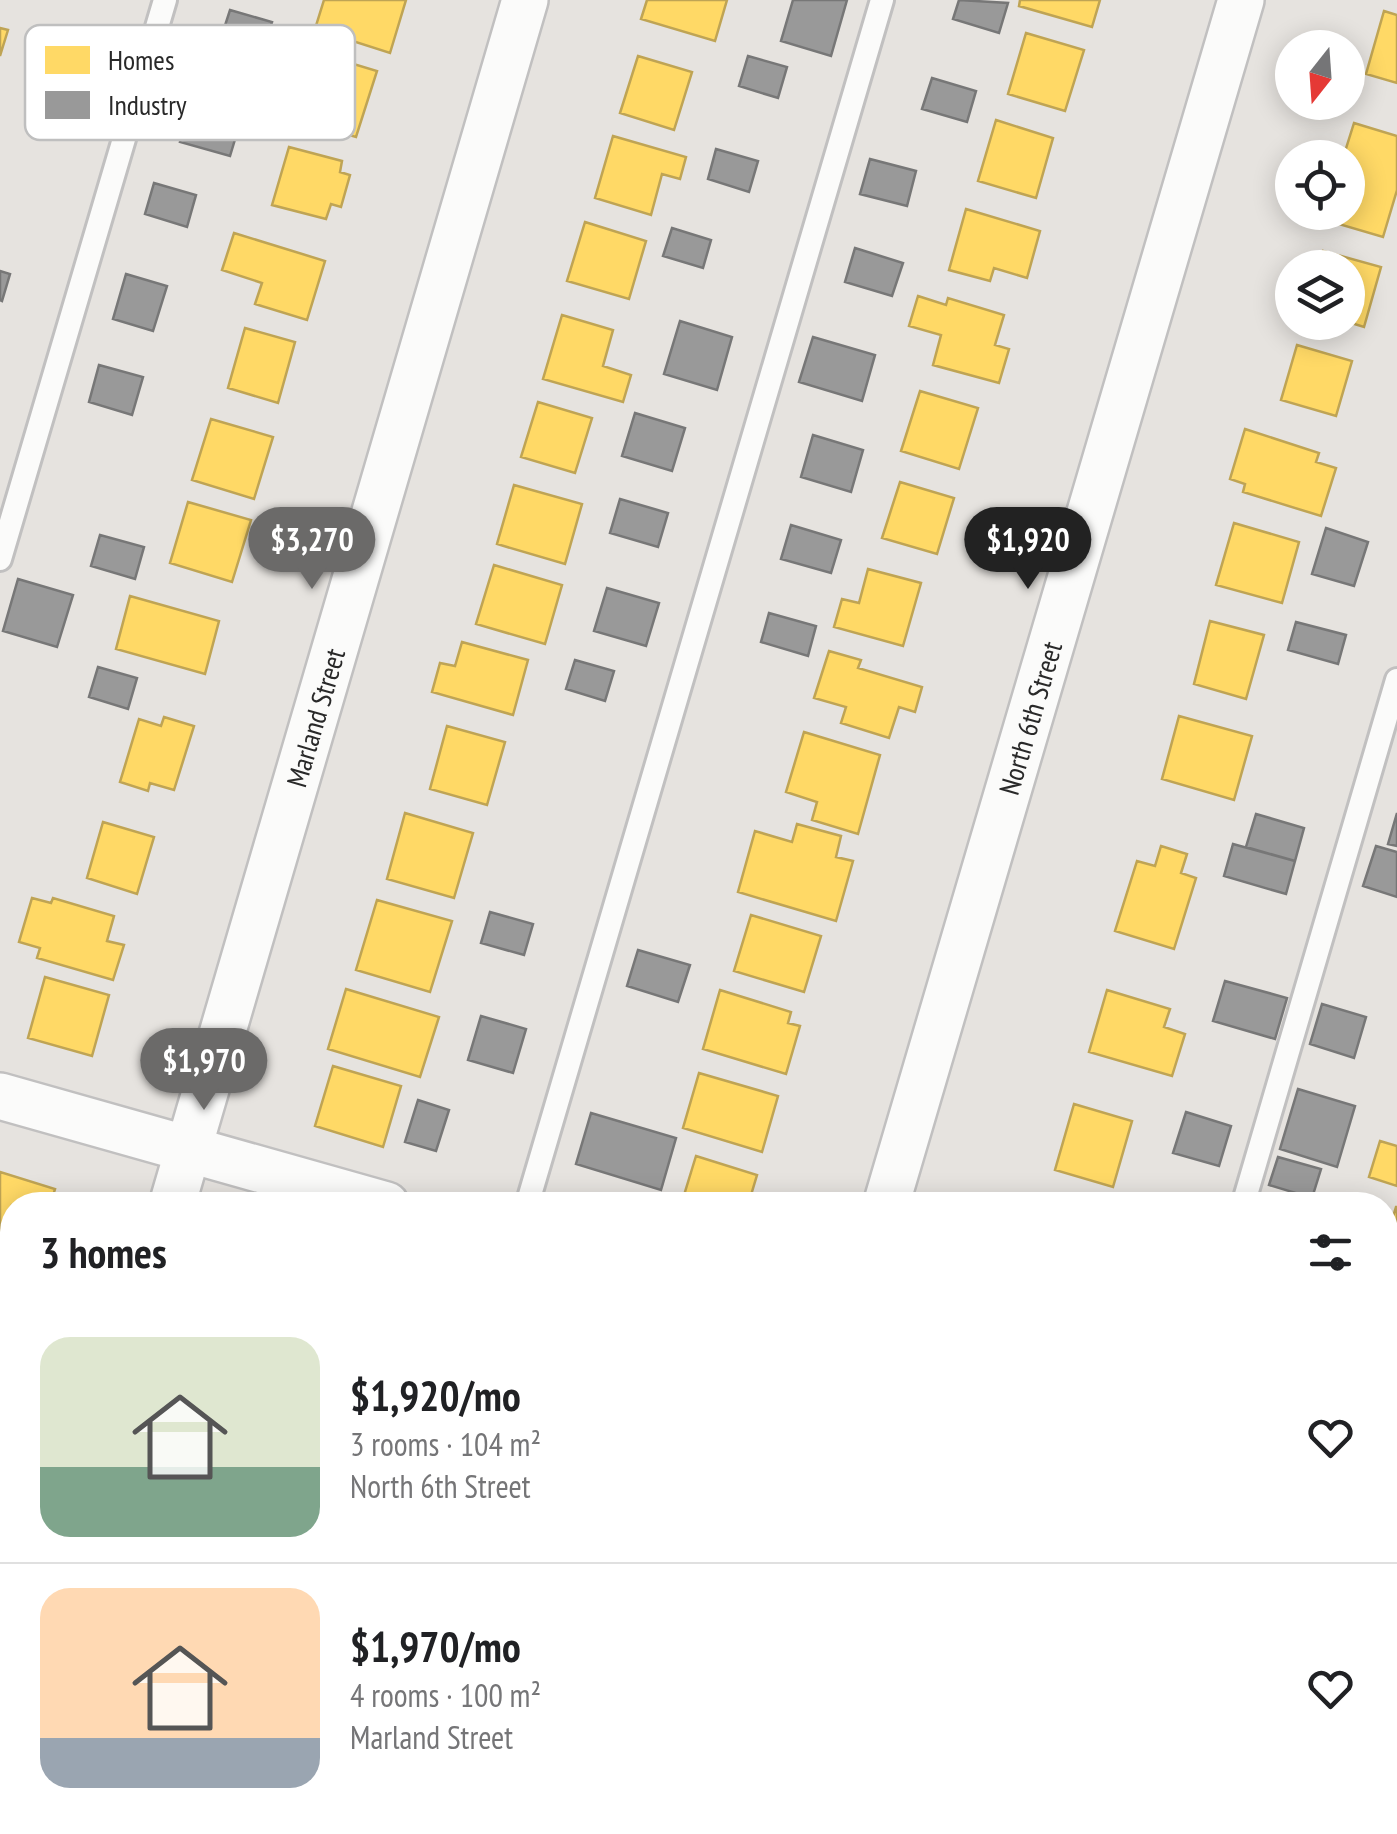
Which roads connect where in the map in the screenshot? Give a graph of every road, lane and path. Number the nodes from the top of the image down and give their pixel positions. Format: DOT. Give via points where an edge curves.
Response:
graph roads {
  1 [pos="165,0"];
  2 [pos="525,0"];
  3 [pos="882,0"];
  4 [pos="1241,0"];
  5 [pos="158,25"];
  6 [pos="124,140"];
  7 [pos="0,559"];
  8 [pos="1397,680"];
  9 [pos="0,1096"];
  10 [pos="188,1148"];
  11 [pos="176,1192"];
  12 [pos="341,1192"];
  13 [pos="531,1192"];
  14 [pos="890,1192"];
  15 [pos="1247,1192"];
  1 -- 5 [label="lane"];
  2 -- 10 [label="street, Marland Street"];
  3 -- 13 [label="lane"];
  4 -- 14 [label="street, North 6th Street"];
  6 -- 7 [label="lane"];
  8 -- 15 [label="lane"];
  9 -- 10 [label="street"];
  10 -- 11 [label="street, Marland Street"];
  10 -- 12 [label="street"];
}
